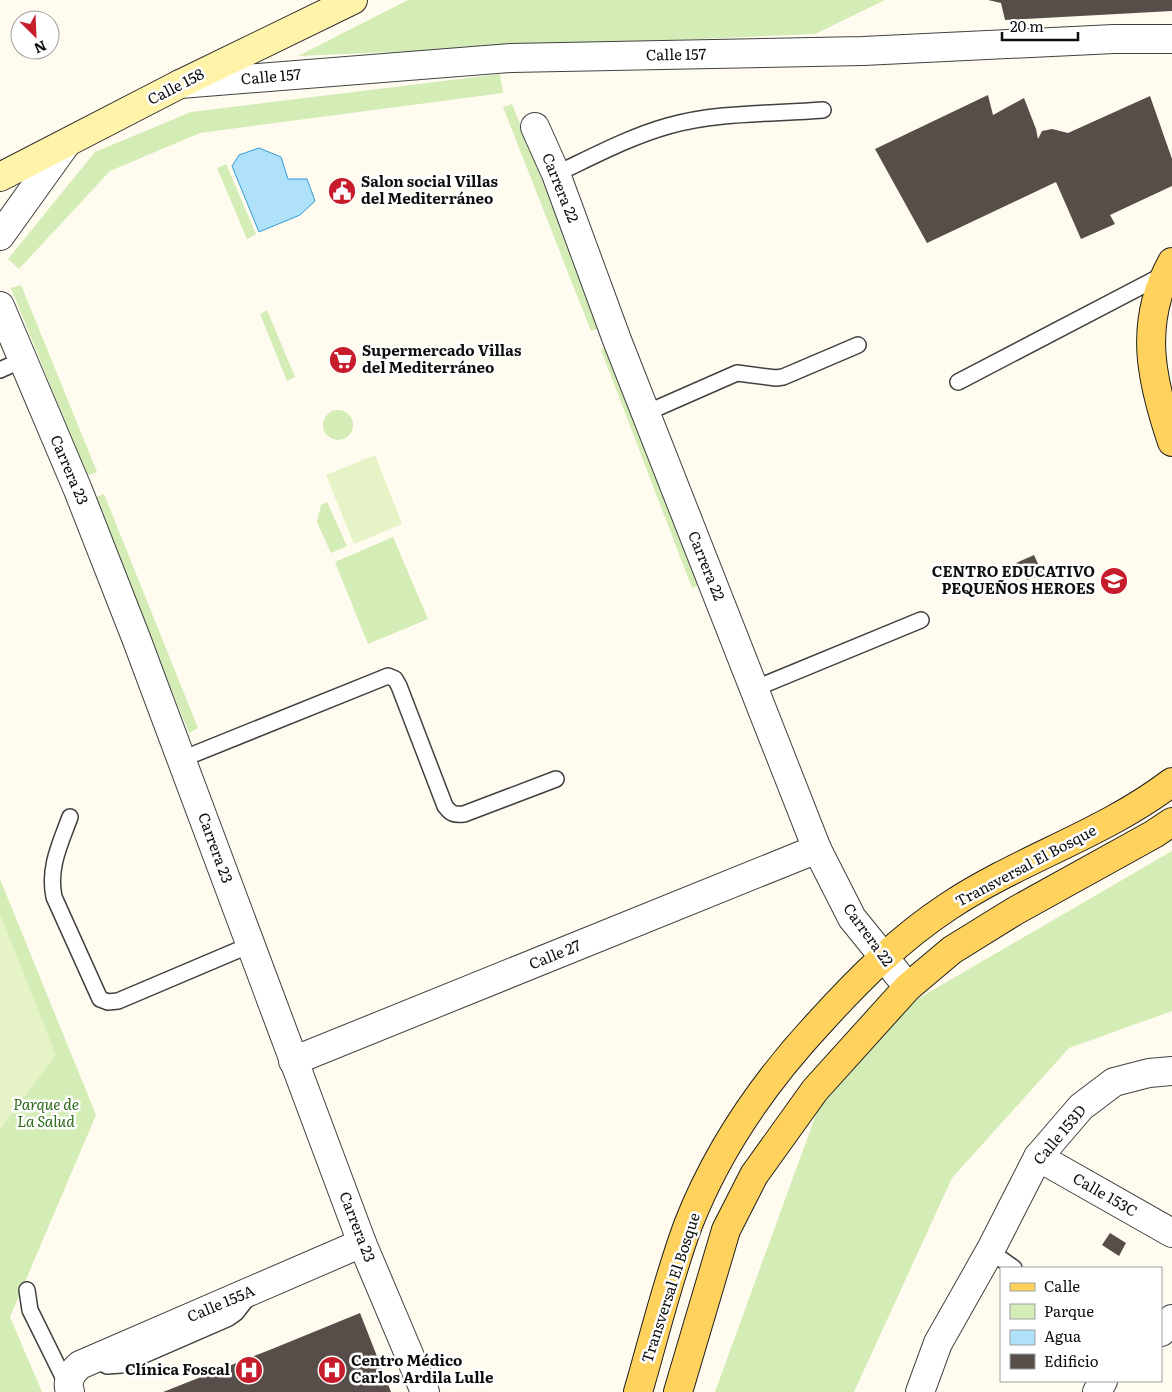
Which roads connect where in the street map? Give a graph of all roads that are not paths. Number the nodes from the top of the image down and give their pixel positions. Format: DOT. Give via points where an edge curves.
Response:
graph roads {
  1 [pos="352,0"];
  2 [pos="1172,39"];
  3 [pos="180,84"];
  4 [pos="823,110"];
  5 [pos="535,127"];
  6 [pos="66,144"];
  7 [pos="556,174"];
  8 [pos="0,177"];
  9 [pos="0,236"];
  10 [pos="1168,268"];
  11 [pos="0,306"];
  12 [pos="858,345"];
  13 [pos="11,365"];
  14 [pos="958,382"];
  15 [pos="646,413"];
  16 [pos="1172,442"];
  17 [pos="921,620"];
  18 [pos="756,688"];
  19 [pos="182,759"];
  20 [pos="556,779"];
  21 [pos="1172,782"];
  22 [pos="70,817"];
  23 [pos="1172,822"];
  24 [pos="817,850"];
  25 [pos="250,945"];
  26 [pos="882,956"];
  27 [pos="908,987"];
  28 [pos="293,1061"];
  29 [pos="1172,1071"];
  30 [pos="1038,1157"];
  31 [pos="1172,1233"];
  32 [pos="362,1243"];
  33 [pos="990,1251"];
  34 [pos="1013,1267"];
  35 [pos="27,1290"];
  36 [pos="1172,1319"];
  37 [pos="1162,1331"];
  38 [pos="78,1376"];
  39 [pos="425,1392"];
  40 [pos="638,1392"];
  41 [pos="678,1392"];
  42 [pos="920,1392"];
  1 -- 3 [label="street, Calle 158"];
  2 -- 3 [label="street, Calle 157" via="511,58"];
  3 -- 6 [label="street, Calle 158"];
  4 -- 7 [label="lane" via="713,118 669,125"];
  5 -- 7 [label="street, Carrera 22"];
  6 -- 8 [label="street, Calle 158"];
  6 -- 9 [label="street"];
  7 -- 15 [label="street, Carrera 22"];
  10 -- 14 [label="lane"];
  10 -- 16 [label="main road" via="1156,302 1151,360 1157,396"];
  11 -- 13 [label="street, Carrera 23"];
  12 -- 15 [label="lane" via="783,377 737,373"];
  13 -- 19 [label="street, Carrera 23" via="78,490"];
  15 -- 18 [label="street, Carrera 22"];
  17 -- 18 [label="lane"];
  18 -- 24 [label="street, Carrera 22"];
  19 -- 20 [label="lane" via="388,676 399,686 450,812 464,814"];
  19 -- 25 [label="street, Carrera 23"];
  21 -- 26 [label="main road, Transversal El Bosque" via="1150,799 996,878 949,906"];
  22 -- 25 [label="lane" via="50,881 54,897 100,999 118,1001"];
  23 -- 27 [label="main road" via="952,950"];
  24 -- 26 [label="street, Carrera 22" via="852,918"];
  24 -- 28 [label="street, Calle 27"];
  25 -- 28 [label="street, Carrera 23"];
  26 -- 27 [label="street, Carrera 22"];
  26 -- 40 [label="main road, Transversal El Bosque" via="791,1052 758,1095 713,1170 688,1225"];
  27 -- 41 [label="main road" via="815,1090 754,1174 726,1230"];
  28 -- 32 [label="street, Carrera 23"];
  29 -- 30 [label="street, Calle 153D" via="1114,1082 1081,1107"];
  30 -- 31 [label="street, Calle 153C"];
  30 -- 33 [label="street, Calle 153D"];
  32 -- 38 [label="street, Calle 155A" via="252,1291"];
  32 -- 39 [label="street, Carrera 23"];
  33 -- 34 [label="lane"];
  33 -- 42 [label="street, Calle 153D" via="938,1342"];
  35 -- 38 [label="lane" via="30,1310"];
  36 -- 37 [label="street"];
}
